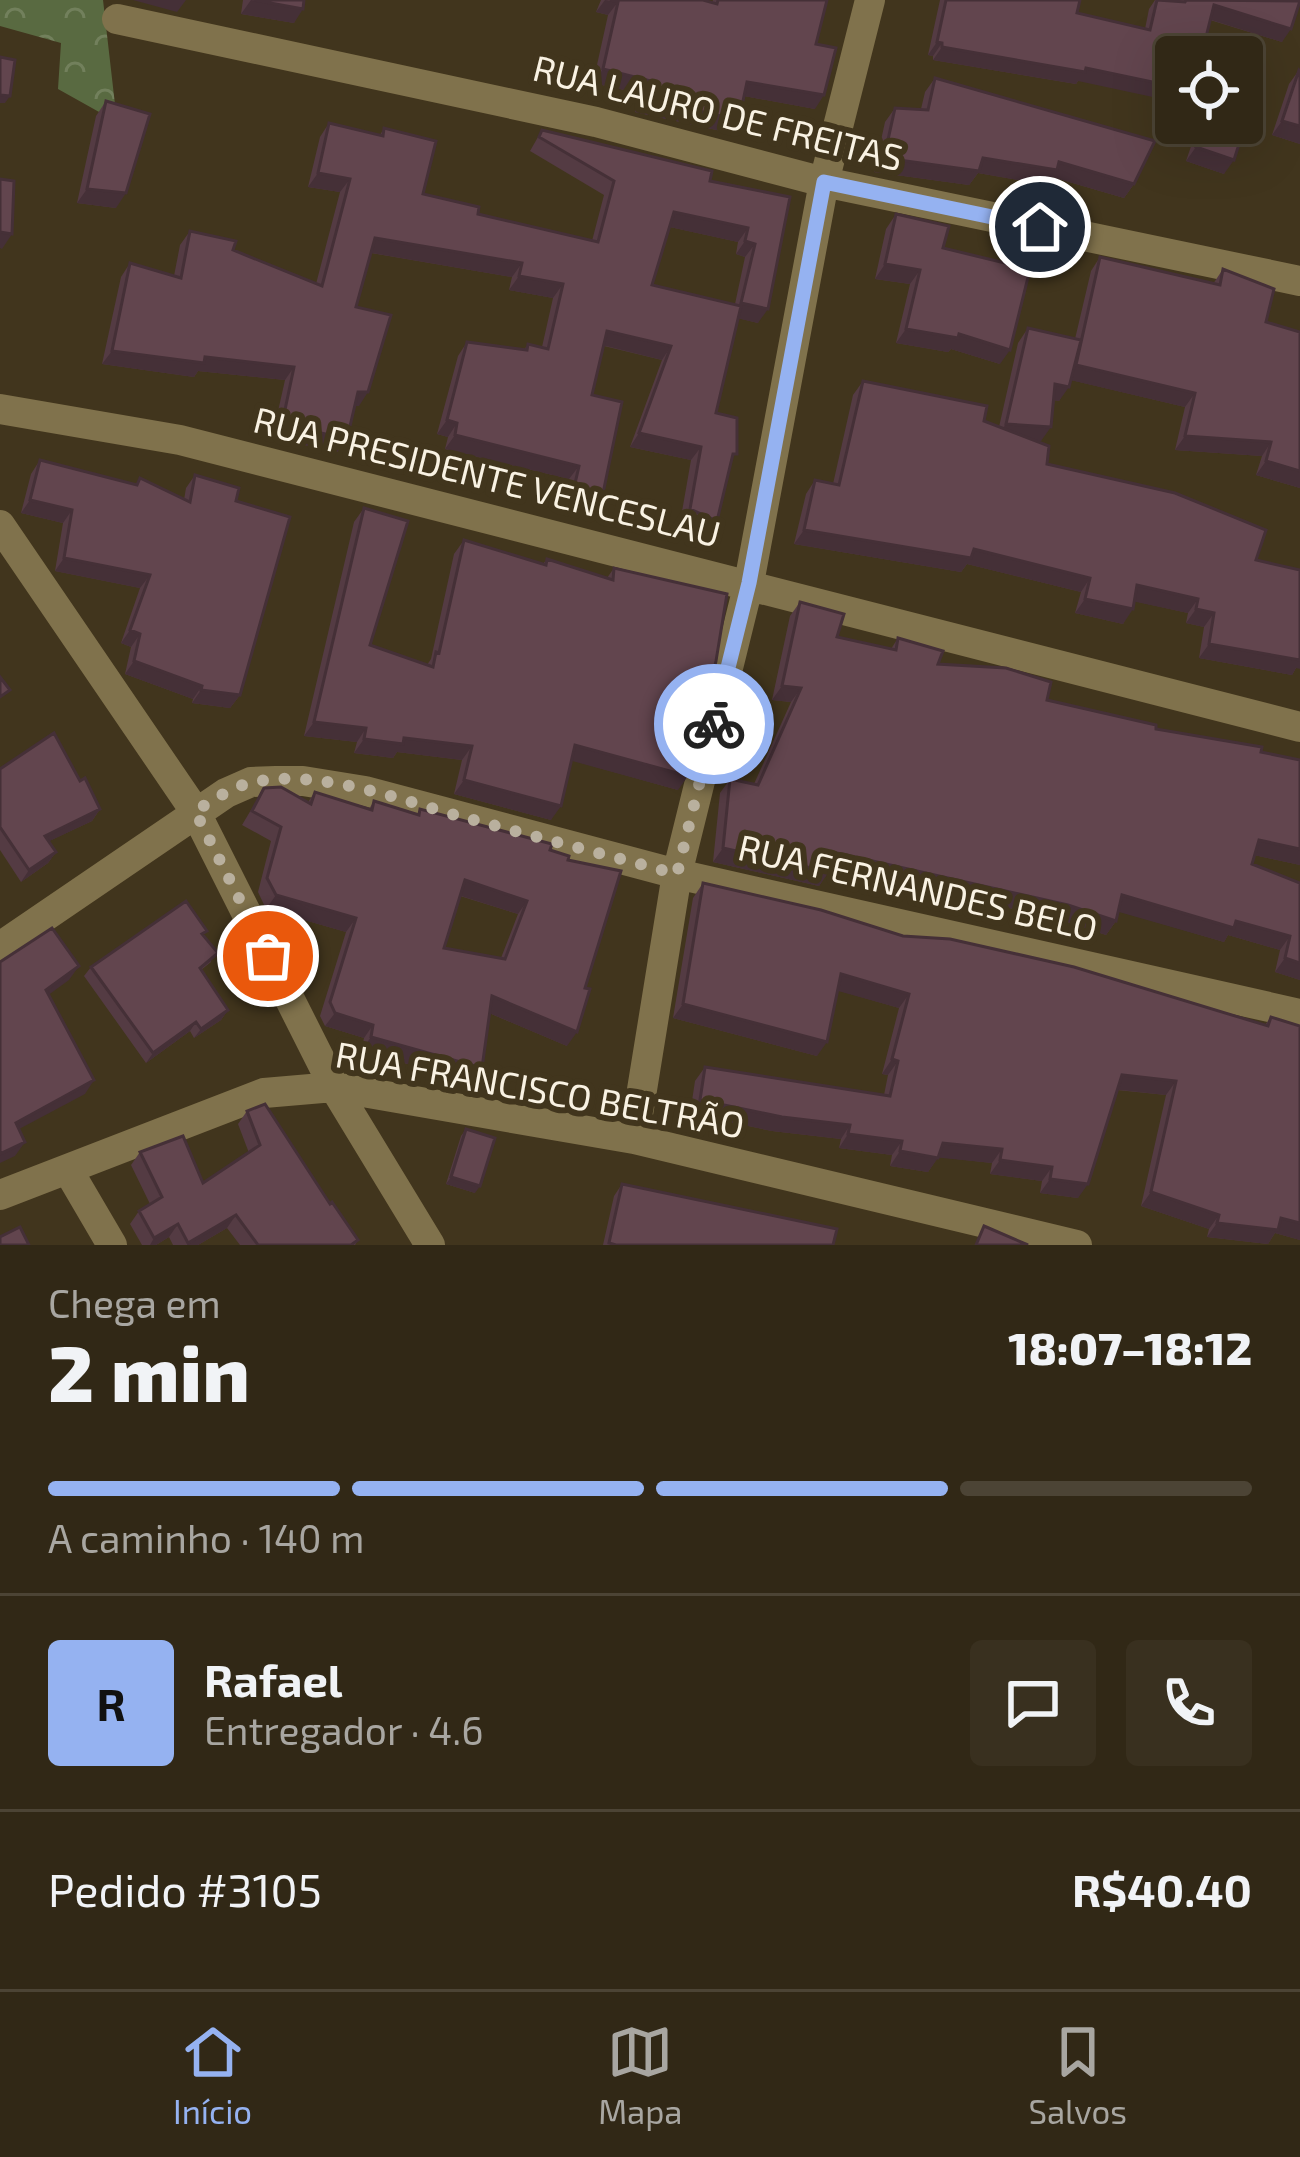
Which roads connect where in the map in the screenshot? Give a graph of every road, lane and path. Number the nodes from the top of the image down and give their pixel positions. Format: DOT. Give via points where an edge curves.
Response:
graph roads {
  1 [pos="870,0"];
  2 [pos="117,19"];
  3 [pos="824,182"];
  4 [pos="1300,281"];
  5 [pos="0,409"];
  6 [pos="0,526"];
  7 [pos="749,583"];
  8 [pos="1300,727"];
  9 [pos="195,811"];
  10 [pos="677,874"];
  11 [pos="0,947"];
  12 [pos="1300,1014"];
  13 [pos="334,1087"];
  14 [pos="634,1139"];
  15 [pos="68,1169"];
  16 [pos="0,1195"];
  17 [pos="112,1245"];
  18 [pos="430,1245"];
  19 [pos="1077,1245"];
  1 -- 3 [label="street"];
  2 -- 3 [label="street, RUA LAURO DE FREITAS" via="596,122"];
  3 -- 4 [label="street, RUA LAURO DE FREITAS"];
  3 -- 7 [label="street"];
  5 -- 7 [label="street, RUA PRESIDENTE VENCESLAU" via="180,440"];
  6 -- 9 [label="street"];
  7 -- 8 [label="street, RUA PRESIDENTE VENCESLAU"];
  7 -- 10 [label="street"];
  9 -- 10 [label="street, RUA FERNANDES BELO" via="251,782 303,781 365,790"];
  9 -- 11 [label="street, RUA FERNANDES BELO"];
  9 -- 13 [label="street"];
  10 -- 12 [label="street, RUA FERNANDES BELO"];
  10 -- 14 [label="street"];
  13 -- 14 [label="street, RUA FRANCISCO BELTRÃO"];
  13 -- 15 [label="street, RUA FRANCISCO BELTRÃO" via="264,1093"];
  13 -- 18 [label="street"];
  14 -- 19 [label="street, RUA FRANCISCO BELTRÃO"];
  15 -- 16 [label="street, RUA FRANCISCO BELTRÃO"];
  15 -- 17 [label="street"];
}
